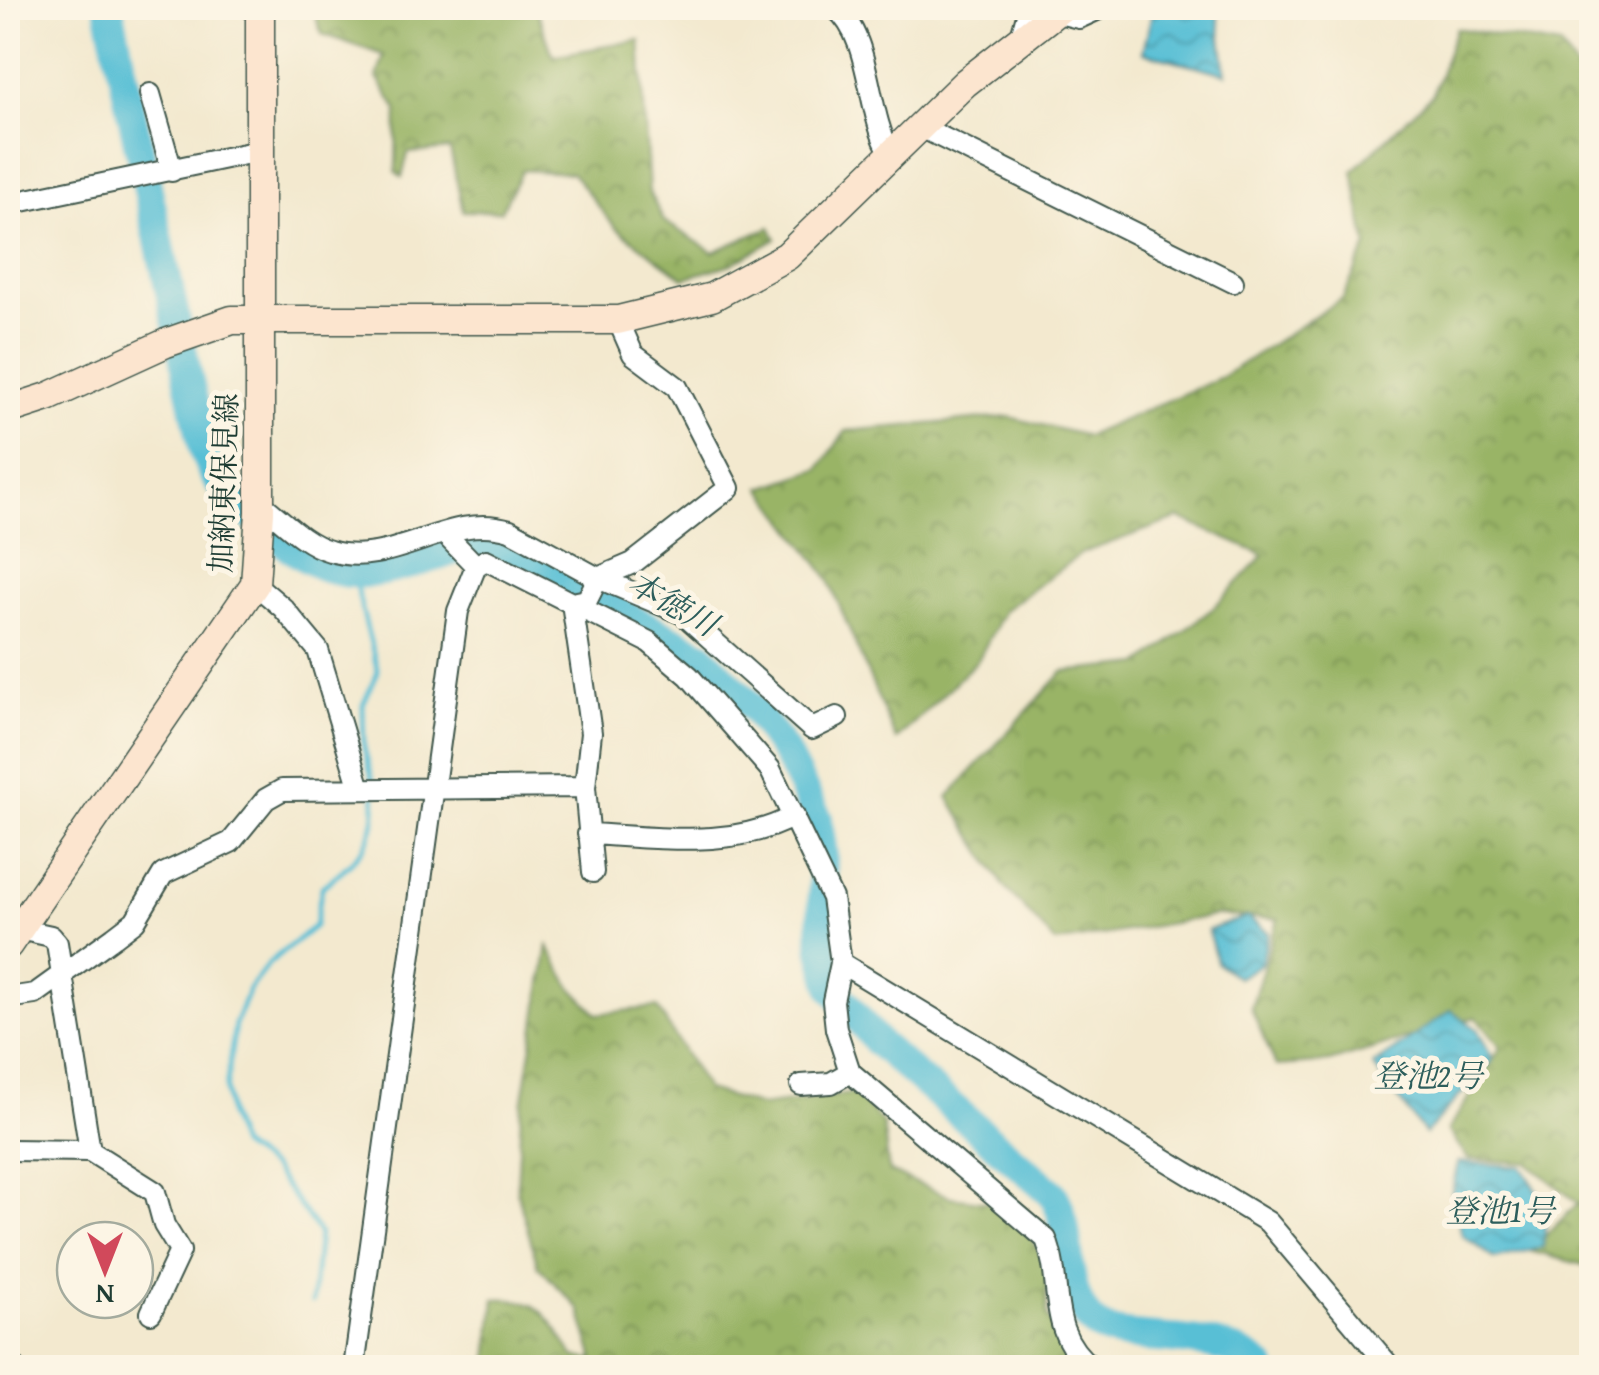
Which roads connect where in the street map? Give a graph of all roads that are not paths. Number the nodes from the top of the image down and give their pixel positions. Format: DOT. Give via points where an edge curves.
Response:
graph roads {
  1 [pos="260,8"];
  2 [pos="835,8"];
  3 [pos="1101,8"];
  4 [pos="1048,9"];
  5 [pos="150,94"];
  6 [pos="919,126"];
  7 [pos="259,150"];
  8 [pos="890,152"];
  9 [pos="172,171"];
  10 [pos="8,204"];
  11 [pos="1233,282"];
  12 [pos="259,319"];
  13 [pos="618,320"];
  14 [pos="8,410"];
  15 [pos="260,515"];
  16 [pos="444,532"];
  17 [pos="476,566"];
  18 [pos="598,578"];
  19 [pos="255,584"];
  20 [pos="580,601"];
  21 [pos="837,717"];
  22 [pos="585,787"];
  23 [pos="432,788"];
  24 [pos="360,789"];
  25 [pos="796,820"];
  26 [pos="588,834"];
  27 [pos="593,872"];
  28 [pos="13,937"];
  29 [pos="840,970"];
  30 [pos="63,975"];
  31 [pos="8,998"];
  32 [pos="850,1072"];
  33 [pos="801,1086"];
  34 [pos="8,1150"];
  35 [pos="90,1151"];
  36 [pos="155,1305"];
  37 [pos="8,1359"];
  38 [pos="15,1368"];
  39 [pos="354,1368"];
  40 [pos="1092,1368"];
  41 [pos="1390,1368"];
  1 -- 7 [label="street, 加納東保見線"];
  2 -- 8 [label="street" via="850,23 878,132"];
  3 -- 4 [label="street" via="1079,18"];
  4 -- 6 [label="street"];
  5 -- 9 [label="street"];
  6 -- 8 [label="street"];
  6 -- 11 [label="street"];
  7 -- 9 [label="street"];
  7 -- 12 [label="street, 加納東保見線"];
  8 -- 13 [label="street" via="772,266 690,305"];
  9 -- 10 [label="street"];
  12 -- 13 [label="street"];
  12 -- 14 [label="street" via="204,329"];
  12 -- 15 [label="street, 加納東保見線"];
  13 -- 18 [label="street" via="633,354 677,387 729,488 632,563"];
  15 -- 16 [label="street" via="348,556 401,549"];
  15 -- 19 [label="street, 加納東保見線"];
  16 -- 17 [label="street"];
  16 -- 18 [label="street" via="494,525"];
  17 -- 20 [label="street" via="486,560 500,564"];
  17 -- 23 [label="street" via="458,611"];
  18 -- 20 [label="street"];
  18 -- 21 [label="street" via="683,614 812,729"];
  19 -- 24 [label="street" via="318,650"];
  19 -- 28 [label="street, 加納東保見線"];
  20 -- 22 [label="street" via="591,734"];
  20 -- 25 [label="street" via="649,642 689,676 770,769"];
  22 -- 23 [label="street"];
  22 -- 26 [label="street"];
  23 -- 24 [label="street"];
  23 -- 39 [label="street"];
  24 -- 30 [label="street" via="275,794 231,842 163,874 134,921"];
  25 -- 26 [label="street" via="727,839"];
  25 -- 29 [label="street" via="832,898"];
  26 -- 27 [label="street"];
  28 -- 30 [label="street" via="51,936"];
  29 -- 32 [label="street" via="832,1001"];
  29 -- 41 [label="street" via="1268,1222"];
  30 -- 31 [label="street" via="35,994"];
  30 -- 35 [label="street"];
  32 -- 33 [label="street" via="831,1083"];
  32 -- 40 [label="street" via="1046,1239 1064,1334"];
  34 -- 35 [label="street"];
  35 -- 36 [label="street" via="155,1192 180,1251"];
  37 -- 38 [label="street"];
}
